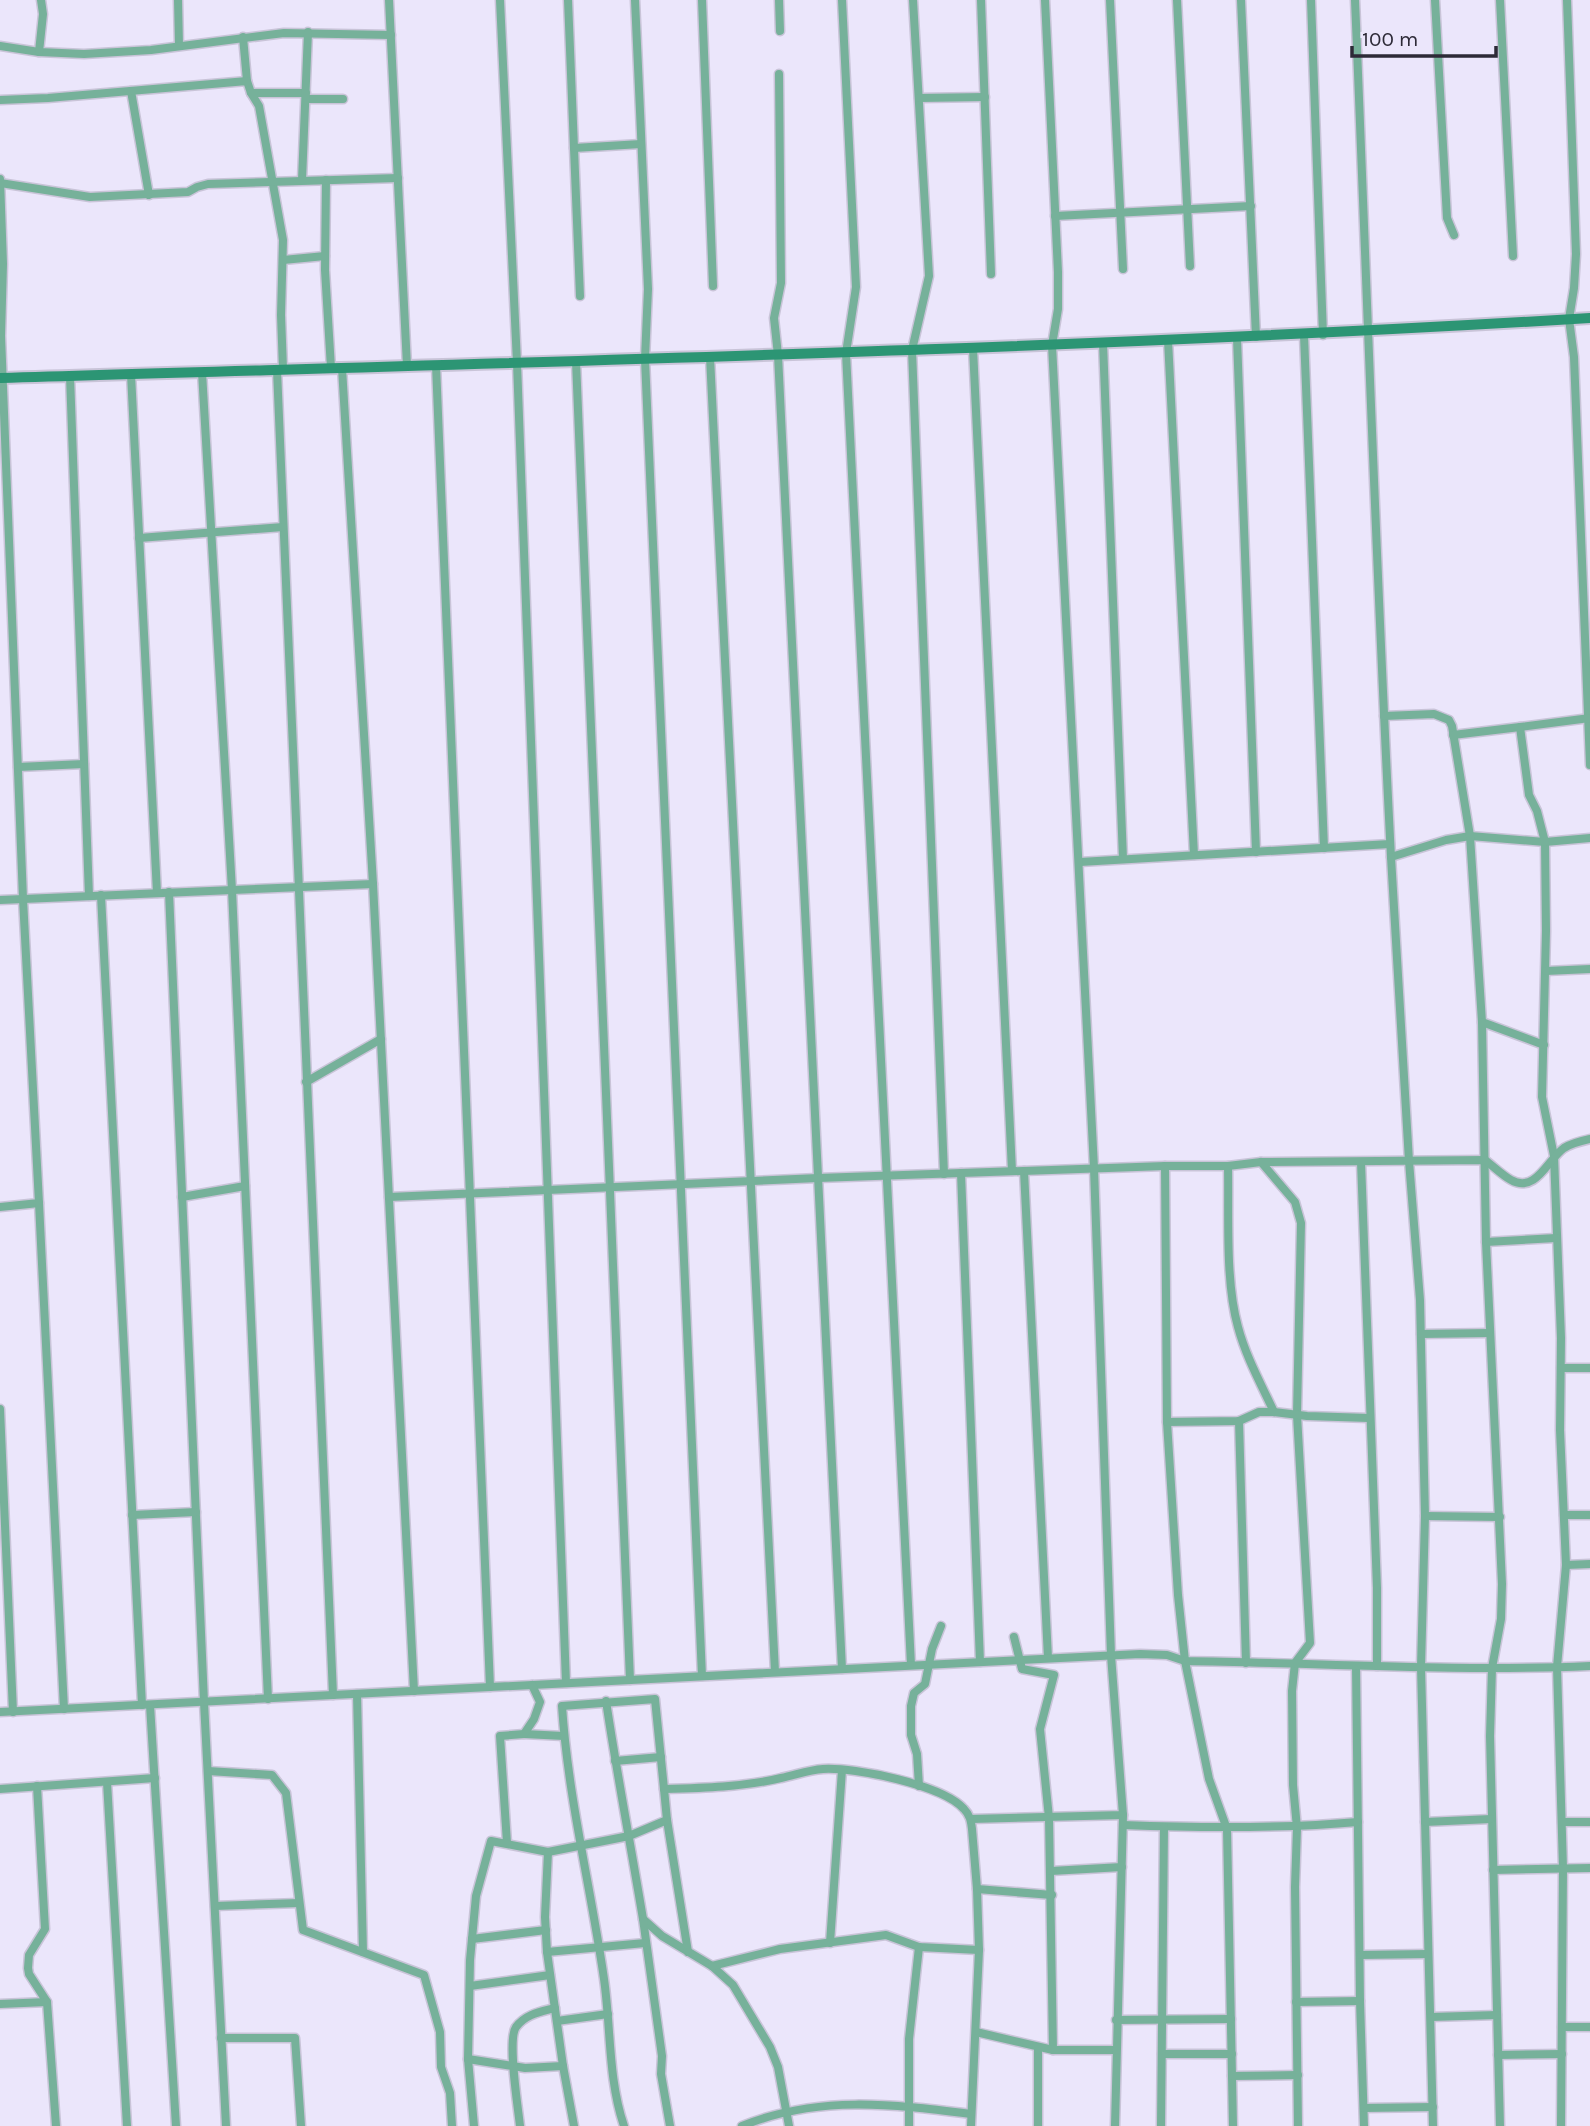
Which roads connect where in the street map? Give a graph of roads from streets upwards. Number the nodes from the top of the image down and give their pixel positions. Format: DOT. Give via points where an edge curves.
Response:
graph roads {
  1 [pos="41,0"];
  2 [pos="178,0"];
  3 [pos="389,0"];
  4 [pos="500,0"];
  5 [pos="568,0"];
  6 [pos="635,0"];
  7 [pos="702,0"];
  8 [pos="779,0"];
  9 [pos="842,0"];
  10 [pos="913,0"];
  11 [pos="981,0"];
  12 [pos="1045,0"];
  13 [pos="1110,0"];
  14 [pos="1177,0"];
  15 [pos="1241,0"];
  16 [pos="1311,0"];
  17 [pos="1354,0"];
  18 [pos="1435,0"];
  19 [pos="1500,0"];
  20 [pos="1567,0"];
  21 [pos="780,31"];
  22 [pos="308,32"];
  23 [pos="391,35"];
  24 [pos="243,37"];
  25 [pos="179,45"];
  26 [pos="0,46"];
  27 [pos="39,52"];
  28 [pos="779,74"];
  29 [pos="247,81"];
  30 [pos="131,91"];
  31 [pos="251,93"];
  32 [pos="306,96"];
  33 [pos="985,97"];
  34 [pos="919,98"];
  35 [pos="343,99"];
  36 [pos="0,100"];
  37 [pos="641,144"];
  38 [pos="574,148"];
  39 [pos="398,178"];
  40 [pos="302,180"];
  41 [pos="326,180"];
  42 [pos="0,181"];
  43 [pos="273,181"];
  44 [pos="149,195"];
  45 [pos="0,197"];
  46 [pos="1251,206"];
  47 [pos="1187,209"];
  48 [pos="1121,213"];
  49 [pos="1055,216"];
  50 [pos="1454,234"];
  51 [pos="325,256"];
  52 [pos="1513,256"];
  53 [pos="283,260"];
  54 [pos="1,264"];
  55 [pos="1190,266"];
  56 [pos="1123,269"];
  57 [pos="991,274"];
  58 [pos="713,286"];
  59 [pos="580,296"];
  60 [pos="1590,318"];
  61 [pos="1569,319"];
  62 [pos="1369,332"];
  63 [pos="1304,335"];
  64 [pos="1323,335"];
  65 [pos="1256,337"];
  66 [pos="1237,338"];
  67 [pos="1168,340"];
  68 [pos="1103,343"];
  69 [pos="1052,345"];
  70 [pos="973,348"];
  71 [pos="912,350"];
  72 [pos="846,353"];
  73 [pos="778,355"];
  74 [pos="710,357"];
  75 [pos="645,359"];
  76 [pos="576,361"];
  77 [pos="517,362"];
  78 [pos="436,365"];
  79 [pos="407,366"];
  80 [pos="337,368"];
  81 [pos="280,370"];
  82 [pos="202,372"];
  83 [pos="131,374"];
  84 [pos="70,376"];
  85 [pos="2,378"];
  86 [pos="3,424"];
  87 [pos="283,527"];
  88 [pos="211,532"];
  89 [pos="139,538"];
  90 [pos="11,573"];
  91 [pos="0,574"];
  92 [pos="1384,716"];
  93 [pos="1589,719"];
  94 [pos="1520,727"];
  95 [pos="1453,735"];
  96 [pos="85,764"];
  97 [pos="1590,765"];
  98 [pos="18,768"];
  99 [pos="1470,836"];
  100 [pos="1590,838"];
  101 [pos="1545,842"];
  102 [pos="1391,844"];
  103 [pos="1324,848"];
  104 [pos="1256,852"];
  105 [pos="1194,855"];
  106 [pos="1391,857"];
  107 [pos="1123,859"];
  108 [pos="1080,862"];
  109 [pos="373,884"];
  110 [pos="298,887"];
  111 [pos="232,890"];
  112 [pos="169,892"];
  113 [pos="157,893"];
  114 [pos="101,895"];
  115 [pos="89,896"];
  116 [pos="23,899"];
  117 [pos="0,900"];
  118 [pos="1590,969"];
  119 [pos="1546,971"];
  120 [pos="1482,1022"];
  121 [pos="381,1039"];
  122 [pos="1544,1045"];
  123 [pos="306,1082"];
  124 [pos="1590,1139"];
  125 [pos="1554,1156"];
  126 [pos="1485,1160"];
  127 [pos="1409,1161"];
  128 [pos="1261,1162"];
  129 [pos="1361,1162"];
  130 [pos="1165,1166"];
  131 [pos="1228,1166"];
  132 [pos="1094,1168"];
  133 [pos="1012,1171"];
  134 [pos="1024,1171"];
  135 [pos="961,1173"];
  136 [pos="944,1174"];
  137 [pos="887,1176"];
  138 [pos="818,1178"];
  139 [pos="751,1181"];
  140 [pos="680,1184"];
  141 [pos="245,1186"];
  142 [pos="610,1187"];
  143 [pos="548,1190"];
  144 [pos="470,1194"];
  145 [pos="182,1197"];
  146 [pos="389,1197"];
  147 [pos="39,1203"];
  148 [pos="0,1207"];
  149 [pos="1556,1238"];
  150 [pos="1486,1242"];
  151 [pos="1421,1334"];
  152 [pos="1489,1334"];
  153 [pos="1561,1368"];
  154 [pos="1590,1368"];
  155 [pos="0,1409"];
  156 [pos="1274,1412"];
  157 [pos="1297,1415"];
  158 [pos="1369,1418"];
  159 [pos="1239,1421"];
  160 [pos="1167,1422"];
  161 [pos="196,1513"];
  162 [pos="132,1515"];
  163 [pos="1564,1515"];
  164 [pos="1590,1515"];
  165 [pos="1425,1516"];
  166 [pos="1500,1517"];
  167 [pos="1590,1564"];
  168 [pos="1566,1565"];
  169 [pos="941,1626"];
  170 [pos="1014,1637"];
  171 [pos="1111,1655"];
  172 [pos="1048,1658"];
  173 [pos="1019,1660"];
  174 [pos="1185,1661"];
  175 [pos="980,1662"];
  176 [pos="1246,1663"];
  177 [pos="1295,1663"];
  178 [pos="911,1665"];
  179 [pos="929,1665"];
  180 [pos="1377,1666"];
  181 [pos="1590,1666"];
  182 [pos="1356,1667"];
  183 [pos="1421,1667"];
  184 [pos="1556,1667"];
  185 [pos="1492,1668"];
  186 [pos="842,1669"];
  187 [pos="775,1672"];
  188 [pos="702,1676"];
  189 [pos="630,1680"];
  190 [pos="566,1683"];
  191 [pos="531,1685"];
  192 [pos="490,1687"];
  193 [pos="414,1691"];
  194 [pos="358,1694"];
  195 [pos="333,1695"];
  196 [pos="268,1699"];
  197 [pos="204,1702"];
  198 [pos="606,1702"];
  199 [pos="146,1705"];
  200 [pos="64,1709"];
  201 [pos="0,1712"];
  202 [pos="13,1712"];
  203 [pos="524,1734"];
  204 [pos="564,1736"];
  205 [pos="661,1757"];
  206 [pos="615,1761"];
  207 [pos="842,1770"];
  208 [pos="208,1771"];
  209 [pos="155,1778"];
  210 [pos="107,1782"];
  211 [pos="37,1786"];
  212 [pos="919,1786"];
  213 [pos="0,1789"];
  214 [pos="664,1789"];
  215 [pos="1123,1815"];
  216 [pos="1049,1818"];
  217 [pos="667,1819"];
  218 [pos="971,1819"];
  219 [pos="1491,1819"];
  220 [pos="1358,1822"];
  221 [pos="1425,1822"];
  222 [pos="1562,1822"];
  223 [pos="1590,1822"];
  224 [pos="1123,1825"];
  225 [pos="1164,1826"];
  226 [pos="1297,1828"];
  227 [pos="1227,1829"];
  228 [pos="629,1836"];
  229 [pos="507,1843"];
  230 [pos="580,1846"];
  231 [pos="548,1852"];
  232 [pos="1122,1867"];
  233 [pos="1563,1868"];
  234 [pos="1590,1868"];
  235 [pos="1493,1870"];
  236 [pos="1051,1871"];
  237 [pos="977,1889"];
  238 [pos="1052,1895"];
  239 [pos="299,1903"];
  240 [pos="215,1906"];
  241 [pos="643,1919"];
  242 [pos="546,1930"];
  243 [pos="472,1940"];
  244 [pos="645,1943"];
  245 [pos="831,1943"];
  246 [pos="599,1945"];
  247 [pos="919,1947"];
  248 [pos="979,1950"];
  249 [pos="363,1952"];
  250 [pos="547,1952"];
  251 [pos="688,1952"];
  252 [pos="1428,1954"];
  253 [pos="1361,1955"];
  254 [pos="712,1966"];
  255 [pos="550,1975"];
  256 [pos="470,1986"];
  257 [pos="1360,2001"];
  258 [pos="47,2002"];
  259 [pos="1296,2002"];
  260 [pos="0,2004"];
  261 [pos="555,2008"];
  262 [pos="608,2014"];
  263 [pos="1497,2015"];
  264 [pos="1431,2017"];
  265 [pos="1231,2019"];
  266 [pos="1116,2020"];
  267 [pos="557,2021"];
  268 [pos="1162,2021"];
  269 [pos="1562,2027"];
  270 [pos="1590,2027"];
  271 [pos="976,2032"];
  272 [pos="221,2038"];
  273 [pos="1038,2047"];
  274 [pos="1053,2050"];
  275 [pos="1115,2050"];
  276 [pos="1162,2054"];
  277 [pos="1232,2054"];
  278 [pos="1562,2054"];
  279 [pos="1498,2055"];
  280 [pos="468,2059"];
  281 [pos="513,2066"];
  282 [pos="563,2066"];
  283 [pos="1298,2075"];
  284 [pos="1232,2076"];
  285 [pos="909,2106"];
  286 [pos="1433,2107"];
  287 [pos="1364,2108"];
  288 [pos="785,2113"];
  289 [pos="971,2114"];
  290 [pos="56,2126"];
  291 [pos="127,2126"];
  292 [pos="176,2126"];
  293 [pos="226,2126"];
  294 [pos="301,2126"];
  295 [pos="452,2126"];
  296 [pos="474,2126"];
  297 [pos="520,2126"];
  298 [pos="574,2126"];
  299 [pos="624,2126"];
  300 [pos="670,2126"];
  301 [pos="742,2126"];
  302 [pos="789,2126"];
  303 [pos="909,2126"];
  304 [pos="971,2126"];
  305 [pos="1038,2126"];
  306 [pos="1115,2126"];
  307 [pos="1161,2126"];
  308 [pos="1233,2126"];
  309 [pos="1298,2126"];
  310 [pos="1364,2126"];
  311 [pos="1433,2126"];
  312 [pos="1500,2126"];
  313 [pos="1561,2126"];
  1 -- 27 [label="street"];
  2 -- 25 [label="street"];
  3 -- 23 [label="street"];
  4 -- 77 [label="street"];
  5 -- 38 [label="street"];
  6 -- 37 [label="street"];
  7 -- 58 [label="street"];
  8 -- 21 [label="street"];
  9 -- 72 [label="street" via="856,287"];
  10 -- 34 [label="street"];
  11 -- 33 [label="street"];
  12 -- 49 [label="street"];
  13 -- 48 [label="street"];
  14 -- 47 [label="street"];
  15 -- 46 [label="street"];
  16 -- 64 [label="street"];
  17 -- 62 [label="street"];
  18 -- 50 [label="street" via="1447,218"];
  19 -- 52 [label="street"];
  20 -- 61 [label="street" via="1576,254"];
  22 -- 23 [label="street"];
  22 -- 24 [label="street"];
  22 -- 32 [label="street"];
  23 -- 39 [label="street"];
  24 -- 25 [label="street"];
  24 -- 29 [label="street"];
  25 -- 27 [label="street" via="84,54"];
  26 -- 27 [label="street"];
  28 -- 73 [label="street" via="781,283 774,318"];
  29 -- 30 [label="street"];
  29 -- 31 [label="street"];
  30 -- 36 [label="street"];
  30 -- 44 [label="street"];
  31 -- 32 [label="street"];
  31 -- 43 [label="street" via="259,106"];
  32 -- 35 [label="street"];
  32 -- 40 [label="street"];
  33 -- 34 [label="street"];
  33 -- 57 [label="street"];
  34 -- 71 [label="street" via="929,276"];
  37 -- 38 [label="street"];
  37 -- 75 [label="street" via="648,289"];
  38 -- 59 [label="street"];
  39 -- 41 [label="street"];
  39 -- 79 [label="street"];
  40 -- 41 [label="street"];
  40 -- 43 [label="street"];
  41 -- 51 [label="street"];
  42 -- 44 [label="street" via="90,197"];
  42 -- 45 [label="street"];
  43 -- 44 [label="street" via="208,184 188,192"];
  43 -- 53 [label="street"];
  45 -- 54 [label="street"];
  46 -- 47 [label="street"];
  46 -- 65 [label="street"];
  47 -- 48 [label="street"];
  47 -- 55 [label="street"];
  48 -- 49 [label="street"];
  48 -- 56 [label="street"];
  49 -- 69 [label="street" via="1058,309"];
  51 -- 53 [label="street"];
  51 -- 80 [label="street"];
  53 -- 81 [label="street"];
  54 -- 85 [label="street"];
  60 -- 61 [label="street"];
  61 -- 62 [label="street"];
  61 -- 93 [label="street"];
  62 -- 64 [label="street"];
  62 -- 92 [label="street"];
  63 -- 64 [label="street"];
  63 -- 65 [label="street"];
  63 -- 103 [label="street"];
  65 -- 66 [label="street"];
  66 -- 67 [label="street"];
  66 -- 104 [label="street"];
  67 -- 68 [label="street"];
  67 -- 105 [label="street"];
  68 -- 69 [label="street"];
  68 -- 107 [label="street"];
  69 -- 70 [label="street"];
  69 -- 108 [label="street"];
  70 -- 71 [label="street"];
  70 -- 133 [label="street"];
  71 -- 72 [label="street"];
  71 -- 136 [label="street"];
  72 -- 73 [label="street"];
  72 -- 137 [label="street"];
  73 -- 74 [label="street"];
  73 -- 138 [label="street"];
  74 -- 75 [label="street"];
  74 -- 139 [label="street"];
  75 -- 76 [label="street"];
  75 -- 140 [label="street"];
  76 -- 77 [label="street"];
  76 -- 142 [label="street"];
  77 -- 78 [label="street"];
  77 -- 143 [label="street"];
  78 -- 79 [label="street"];
  78 -- 144 [label="street"];
  79 -- 80 [label="street"];
  80 -- 81 [label="street"];
  80 -- 109 [label="street"];
  81 -- 82 [label="street"];
  81 -- 87 [label="street"];
  82 -- 83 [label="street"];
  82 -- 88 [label="street"];
  83 -- 84 [label="street"];
  83 -- 89 [label="street"];
  84 -- 85 [label="street"];
  84 -- 96 [label="street"];
  85 -- 86 [label="street"];
  86 -- 90 [label="street"];
  87 -- 88 [label="street"];
  87 -- 110 [label="street"];
  88 -- 89 [label="street"];
  88 -- 111 [label="street"];
  89 -- 113 [label="street"];
  90 -- 91 [label="street"];
  90 -- 98 [label="street"];
  92 -- 95 [label="street" via="1444,716"];
  92 -- 102 [label="street"];
  93 -- 94 [label="street"];
  93 -- 97 [label="street"];
  94 -- 95 [label="street"];
  94 -- 101 [label="street" via="1529,796"];
  95 -- 99 [label="street"];
  96 -- 98 [label="street"];
  96 -- 115 [label="street"];
  98 -- 116 [label="street"];
  99 -- 101 [label="street"];
  99 -- 106 [label="street"];
  99 -- 120 [label="street"];
  100 -- 101 [label="street"];
  101 -- 119 [label="street"];
  102 -- 103 [label="street"];
  102 -- 106 [label="street"];
  103 -- 104 [label="street"];
  104 -- 105 [label="street"];
  105 -- 107 [label="street"];
  106 -- 127 [label="street"];
  107 -- 108 [label="street"];
  108 -- 132 [label="street"];
  109 -- 110 [label="street"];
  109 -- 121 [label="street"];
  110 -- 111 [label="street"];
  110 -- 123 [label="street"];
  111 -- 112 [label="street"];
  111 -- 141 [label="street"];
  112 -- 113 [label="street"];
  112 -- 145 [label="street"];
  113 -- 114 [label="street"];
  114 -- 115 [label="street"];
  114 -- 162 [label="street"];
  115 -- 116 [label="street"];
  116 -- 117 [label="street"];
  116 -- 147 [label="street"];
  118 -- 119 [label="street"];
  119 -- 122 [label="street"];
  120 -- 122 [label="street"];
  120 -- 126 [label="street"];
  121 -- 123 [label="street"];
  121 -- 146 [label="street"];
  122 -- 125 [label="street" via="1543,1110"];
  123 -- 195 [label="street"];
  124 -- 125 [label="street"];
  125 -- 126 [label="street" via="1539,1177 1526,1182 1514,1182"];
  125 -- 149 [label="street"];
  126 -- 127 [label="street"];
  126 -- 150 [label="street"];
  127 -- 129 [label="street"];
  127 -- 151 [label="street"];
  128 -- 129 [label="street"];
  128 -- 131 [label="street"];
  128 -- 157 [label="street" via="1299,1212"];
  129 -- 158 [label="street"];
  130 -- 131 [label="street"];
  130 -- 132 [label="street"];
  130 -- 160 [label="street"];
  131 -- 156 [label="street" via="1237,1324"];
  132 -- 134 [label="street"];
  132 -- 171 [label="street"];
  133 -- 134 [label="street"];
  133 -- 135 [label="street"];
  134 -- 172 [label="street"];
  135 -- 136 [label="street"];
  135 -- 175 [label="street"];
  136 -- 137 [label="street"];
  137 -- 138 [label="street"];
  137 -- 178 [label="street"];
  138 -- 139 [label="street"];
  138 -- 186 [label="street"];
  139 -- 140 [label="street"];
  139 -- 187 [label="street"];
  140 -- 142 [label="street"];
  140 -- 188 [label="street"];
  141 -- 145 [label="street"];
  141 -- 196 [label="street"];
  142 -- 143 [label="street"];
  142 -- 189 [label="street"];
  143 -- 144 [label="street"];
  143 -- 190 [label="street"];
  144 -- 146 [label="street"];
  144 -- 192 [label="street"];
  145 -- 161 [label="street"];
  146 -- 193 [label="street"];
  147 -- 148 [label="street"];
  147 -- 200 [label="street"];
  149 -- 150 [label="street"];
  149 -- 153 [label="street"];
  150 -- 152 [label="street"];
  151 -- 152 [label="street"];
  151 -- 165 [label="street"];
  152 -- 166 [label="street"];
  153 -- 154 [label="street"];
  153 -- 163 [label="street"];
  155 -- 202 [label="street"];
  156 -- 157 [label="street"];
  156 -- 159 [label="street" via="1259,1412"];
  157 -- 158 [label="street"];
  157 -- 177 [label="street" via="1310,1643"];
  158 -- 180 [label="street"];
  159 -- 160 [label="street"];
  159 -- 176 [label="street"];
  160 -- 174 [label="street"];
  161 -- 162 [label="street"];
  161 -- 197 [label="street"];
  162 -- 199 [label="street"];
  163 -- 164 [label="street"];
  163 -- 168 [label="street"];
  165 -- 166 [label="street"];
  165 -- 183 [label="street"];
  166 -- 185 [label="street" via="1501,1619"];
  167 -- 168 [label="street"];
  168 -- 184 [label="street"];
  169 -- 179 [label="street"];
  170 -- 173 [label="street"];
  171 -- 172 [label="street"];
  171 -- 174 [label="street" via="1157,1654"];
  171 -- 215 [label="street"];
  172 -- 173 [label="street"];
  173 -- 175 [label="street"];
  173 -- 216 [label="street" via="1023,1669 1054,1675 1040,1729"];
  174 -- 176 [label="street"];
  174 -- 227 [label="street" via="1209,1779"];
  175 -- 179 [label="street"];
  176 -- 177 [label="street"];
  177 -- 182 [label="street"];
  177 -- 226 [label="street" via="1292,1720"];
  178 -- 179 [label="street"];
  178 -- 186 [label="street"];
  179 -- 212 [label="street" via="925,1684 914,1693 911,1706"];
  180 -- 182 [label="street"];
  180 -- 183 [label="street"];
  181 -- 184 [label="street"];
  182 -- 220 [label="street"];
  183 -- 185 [label="street"];
  183 -- 221 [label="street"];
  184 -- 185 [label="street"];
  184 -- 222 [label="street"];
  185 -- 219 [label="street"];
  186 -- 187 [label="street"];
  187 -- 188 [label="street"];
  188 -- 189 [label="street"];
  189 -- 190 [label="street"];
  190 -- 191 [label="street"];
  191 -- 192 [label="street"];
  191 -- 203 [label="street" via="540,1702"];
  192 -- 193 [label="street"];
  193 -- 194 [label="street"];
  194 -- 195 [label="street"];
  194 -- 249 [label="street"];
  195 -- 196 [label="street"];
  196 -- 197 [label="street"];
  197 -- 199 [label="street"];
  197 -- 208 [label="street"];
  198 -- 204 [label="street" via="562,1706"];
  198 -- 205 [label="street" via="655,1699"];
  198 -- 206 [label="street"];
  199 -- 200 [label="street"];
  199 -- 209 [label="street"];
  200 -- 202 [label="street"];
  201 -- 202 [label="street"];
  203 -- 204 [label="street"];
  203 -- 229 [label="street" via="500,1736"];
  204 -- 230 [label="street"];
  205 -- 206 [label="street"];
  205 -- 214 [label="street"];
  206 -- 228 [label="street"];
  207 -- 212 [label="street" via="884,1775"];
  207 -- 214 [label="street"];
  207 -- 245 [label="street"];
  208 -- 239 [label="street" via="272,1775 286,1793"];
  208 -- 240 [label="street"];
  209 -- 210 [label="street"];
  209 -- 292 [label="street"];
  210 -- 211 [label="street"];
  210 -- 291 [label="street"];
  211 -- 213 [label="street"];
  211 -- 258 [label="street" via="45,1929 27,1962 29,1975"];
  212 -- 218 [label="street" via="957,1802"];
  214 -- 217 [label="street"];
  215 -- 216 [label="street"];
  215 -- 224 [label="street"];
  216 -- 218 [label="street"];
  216 -- 236 [label="street"];
  217 -- 228 [label="street"];
  217 -- 251 [label="street"];
  218 -- 237 [label="street"];
  219 -- 221 [label="street"];
  219 -- 235 [label="street"];
  220 -- 226 [label="street"];
  220 -- 253 [label="street"];
  221 -- 252 [label="street"];
  222 -- 223 [label="street"];
  222 -- 233 [label="street"];
  224 -- 225 [label="street"];
  224 -- 232 [label="street"];
  225 -- 227 [label="street"];
  225 -- 268 [label="street"];
  226 -- 227 [label="street"];
  226 -- 259 [label="street"];
  227 -- 265 [label="street"];
  228 -- 230 [label="street"];
  228 -- 241 [label="street"];
  229 -- 231 [label="street"];
  229 -- 243 [label="street" via="491,1841 476,1896"];
  230 -- 231 [label="street"];
  230 -- 246 [label="street"];
  231 -- 242 [label="street"];
  232 -- 236 [label="street"];
  232 -- 266 [label="street"];
  233 -- 234 [label="street"];
  233 -- 235 [label="street"];
  233 -- 269 [label="street"];
  235 -- 263 [label="street"];
  236 -- 238 [label="street"];
  237 -- 238 [label="street"];
  237 -- 248 [label="street"];
  238 -- 274 [label="street"];
  239 -- 240 [label="street"];
  239 -- 249 [label="street" via="303,1930"];
  240 -- 272 [label="street"];
  241 -- 244 [label="street"];
  241 -- 251 [label="street"];
  242 -- 243 [label="street"];
  242 -- 250 [label="street"];
  243 -- 256 [label="street"];
  244 -- 246 [label="street"];
  244 -- 300 [label="street"];
  245 -- 247 [label="street" via="886,1935"];
  245 -- 254 [label="street"];
  246 -- 250 [label="street"];
  246 -- 262 [label="street"];
  247 -- 248 [label="street"];
  247 -- 285 [label="street" via="909,2039"];
  248 -- 271 [label="street"];
  249 -- 295 [label="street" via="424,1975 440,2032"];
  250 -- 255 [label="street"];
  251 -- 254 [label="street"];
  252 -- 253 [label="street"];
  252 -- 264 [label="street"];
  253 -- 257 [label="street"];
  254 -- 288 [label="street" via="733,1985 767,2040 778,2067"];
  255 -- 256 [label="street"];
  255 -- 261 [label="street"];
  256 -- 280 [label="street"];
  257 -- 259 [label="street"];
  257 -- 287 [label="street"];
  258 -- 260 [label="street"];
  258 -- 290 [label="street"];
  259 -- 283 [label="street"];
  261 -- 267 [label="street"];
  261 -- 281 [label="street" via="531,2014 517,2025"];
  262 -- 267 [label="street"];
  262 -- 299 [label="street" via="615,2095"];
  263 -- 264 [label="street"];
  263 -- 279 [label="street"];
  264 -- 286 [label="street"];
  265 -- 268 [label="street"];
  265 -- 277 [label="street"];
  266 -- 268 [label="street"];
  266 -- 275 [label="street"];
  267 -- 282 [label="street"];
  268 -- 276 [label="street"];
  269 -- 270 [label="street"];
  269 -- 278 [label="street"];
  271 -- 273 [label="street"];
  271 -- 289 [label="street"];
  272 -- 293 [label="street"];
  272 -- 294 [label="street" via="295,2038"];
  273 -- 274 [label="street"];
  273 -- 305 [label="street"];
  274 -- 275 [label="street"];
  275 -- 306 [label="street"];
  276 -- 277 [label="street"];
  276 -- 307 [label="street"];
  277 -- 284 [label="street"];
  278 -- 279 [label="street"];
  278 -- 313 [label="street"];
  279 -- 312 [label="street"];
  280 -- 281 [label="street"];
  280 -- 296 [label="street"];
  281 -- 282 [label="street"];
  281 -- 297 [label="street"];
  282 -- 298 [label="street"];
  283 -- 284 [label="street"];
  283 -- 309 [label="street"];
  284 -- 308 [label="street"];
  285 -- 288 [label="street" via="830,2104"];
  285 -- 289 [label="street"];
  285 -- 303 [label="street"];
  286 -- 287 [label="street"];
  286 -- 311 [label="street"];
  287 -- 310 [label="street"];
  288 -- 301 [label="street"];
  288 -- 302 [label="street"];
  289 -- 304 [label="street"];
}
